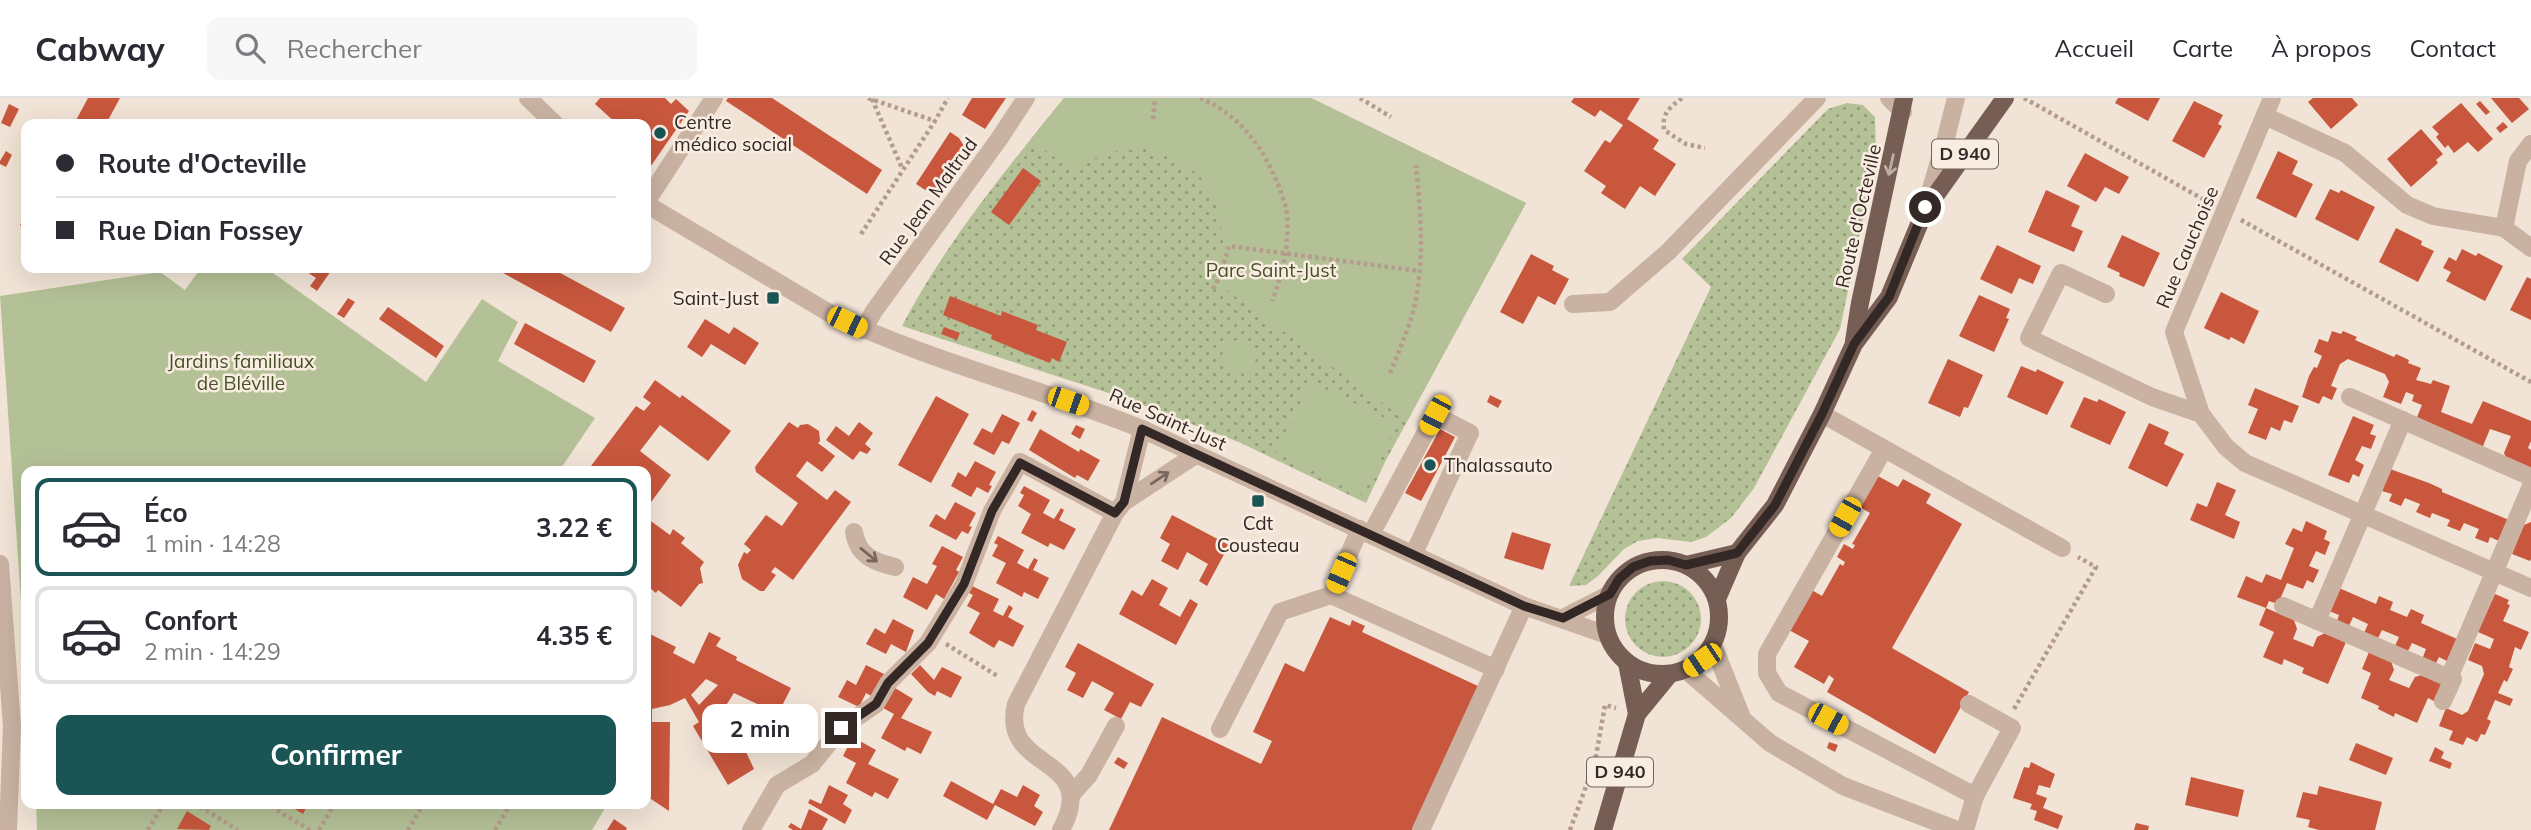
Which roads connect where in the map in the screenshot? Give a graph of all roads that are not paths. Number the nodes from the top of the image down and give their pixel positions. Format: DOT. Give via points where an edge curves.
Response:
graph roads {
  1 [pos="528,98"];
  2 [pos="714,98"];
  3 [pos="1026,98"];
  4 [pos="1817,98"];
  5 [pos="1889,98"];
  6 [pos="1956,98"];
  7 [pos="2005,98"];
  8 [pos="2272,98"];
  9 [pos="1903,105"];
  10 [pos="2265,116"];
  11 [pos="550,119"];
  12 [pos="2531,144"];
  13 [pos="651,195"];
  14 [pos="651,206"];
  15 [pos="1924,210"];
  16 [pos="2504,228"];
  17 [pos="2531,248"];
  18 [pos="2106,294"];
  19 [pos="1573,304"];
  20 [pos="863,330"];
  21 [pos="1854,344"];
  22 [pos="2350,397"];
  23 [pos="1822,414"];
  24 [pos="2201,414"];
  25 [pos="2403,420"];
  26 [pos="1142,429"];
  27 [pos="1884,449"];
  28 [pos="1197,454"];
  29 [pos="2531,477"];
  30 [pos="2531,486"];
  31 [pos="1120,507"];
  32 [pos="2362,514"];
  33 [pos="854,532"];
  34 [pos="1366,532"];
  35 [pos="2062,548"];
  36 [pos="1414,553"];
  37 [pos="1737,553"];
  38 [pos="0,564"];
  39 [pos="1686,565"];
  40 [pos="895,567"];
  41 [pos="2494,572"];
  42 [pos="2531,588"];
  43 [pos="1610,594"];
  44 [pos="1331,595"];
  45 [pos="1717,599"];
  46 [pos="1524,606"];
  47 [pos="2283,606"];
  48 [pos="1563,618"];
  49 [pos="2316,621"];
  50 [pos="1607,635"];
  51 [pos="1713,645"];
  52 [pos="1627,663"];
  53 [pos="1496,669"];
  54 [pos="1686,670"];
  55 [pos="1668,675"];
  56 [pos="2449,678"];
  57 [pos="2443,701"];
  58 [pos="1969,704"];
  59 [pos="1637,714"];
  60 [pos="1742,718"];
  61 [pos="1115,726"];
  62 [pos="1220,729"];
  63 [pos="1072,796"];
  64 [pos="1975,796"];
  65 [pos="8,830"];
  66 [pos="751,830"];
  67 [pos="1061,830"];
  68 [pos="1421,830"];
  69 [pos="1603,830"];
  70 [pos="1957,830"];
  71 [pos="1965,830"];
  1 -- 11 [label="street"];
  2 -- 13 [label="street"];
  3 -- 20 [label="street, Rue Jean Maltrud"];
  4 -- 19 [label="street" via="1668,253 1611,302"];
  5 -- 9 [label="street"];
  6 -- 15 [label="street"];
  7 -- 15 [label="main road, Route d'Octeville / D 940"];
  8 -- 10 [label="street, Rue Cauchoise"];
  9 -- 21 [label="main road, Route d'Octeville / D 940, one-way"];
  10 -- 16 [label="street" via="2345,153 2407,205 2433,216"];
  10 -- 24 [label="street, Rue Cauchoise" via="2174,332"];
  12 -- 16 [label="street" via="2518,160"];
  14 -- 20 [label="street, Rue Saint-Just"];
  15 -- 21 [label="main road, Route d'Octeville / D 940" via="1889,297"];
  16 -- 17 [label="street"];
  18 -- 24 [label="street" via="2061,273 2029,338 2152,397"];
  20 -- 26 [label="street, Rue Saint-Just"];
  21 -- 23 [label="main road, Route d'Octeville / D 940"];
  22 -- 25 [label="street"];
  23 -- 27 [label="street"];
  23 -- 37 [label="main road, Route d'Octeville / D 940" via="1775,505"];
  24 -- 32 [label="street, Rue Cauchoise" via="2245,463"];
  25 -- 29 [label="street"];
  25 -- 32 [label="street"];
  26 -- 28 [label="street, Rue Saint-Just"];
  26 -- 31 [label="street"];
  27 -- 35 [label="street"];
  27 -- 64 [label="street" via="1767,654 1767,673 1779,693"];
  31 -- 28 [label="street, one-way"];
  28 -- 34 [label="street, Rue Saint-Just"];
  30 -- 41 [label="street"];
  31 -- 63 [label="street" via="1012,717 1014,732 1029,751 1064,776"];
  31 -- 66 [label="street" via="1020,463 992,511 964,584 928,643 888,683 876,704 841,728 812,764 776,785"];
  32 -- 41 [label="street, Rue Cauchoise"];
  32 -- 49 [label="street"];
  33 -- 40 [label="street, one-way" via="866,557"];
  34 -- 36 [label="street, Rue Saint-Just"];
  34 -- 36 [label="street" via="1435,415 1470,433"];
  34 -- 44 [label="street"];
  36 -- 46 [label="street, Rue Saint-Just"];
  37 -- 39 [label="main road"];
  37 -- 45 [label="main road, Route d'Octeville / D 940"];
  38 -- 65 [label="street" via="12,726"];
  39 -- 43 [label="main road" via="1668,560 1633,567"];
  39 -- 45 [label="main road" via="1710,585"];
  41 -- 42 [label="street, Rue Cauchoise"];
  41 -- 56 [label="street"];
  43 -- 48 [label="street"];
  43 -- 50 [label="main road" via="1605,607"];
  44 -- 53 [label="street"];
  44 -- 62 [label="street" via="1280,612"];
  45 -- 51 [label="main road" via="1719,630"];
  46 -- 48 [label="street, Rue Saint-Just"];
  46 -- 53 [label="street"];
  47 -- 49 [label="street"];
  48 -- 50 [label="street, Rue Saint-Just"];
  49 -- 56 [label="street"];
  50 -- 52 [label="main road"];
  51 -- 54 [label="main road" via="1702,660"];
  51 -- 60 [label="street"];
  52 -- 55 [label="main road"];
  52 -- 59 [label="main road, D 940"];
  53 -- 68 [label="street"];
  54 -- 55 [label="main road"];
  54 -- 60 [label="street"];
  55 -- 59 [label="main road, D 940"];
  56 -- 57 [label="street" via="2453,680"];
  58 -- 64 [label="street" via="2012,728"];
  59 -- 69 [label="main road, D 940"];
  60 -- 70 [label="street" via="1770,743 1843,786"];
  61 -- 63 [label="street"];
  63 -- 67 [label="street" via="1070,814"];
  64 -- 71 [label="street"];
}
